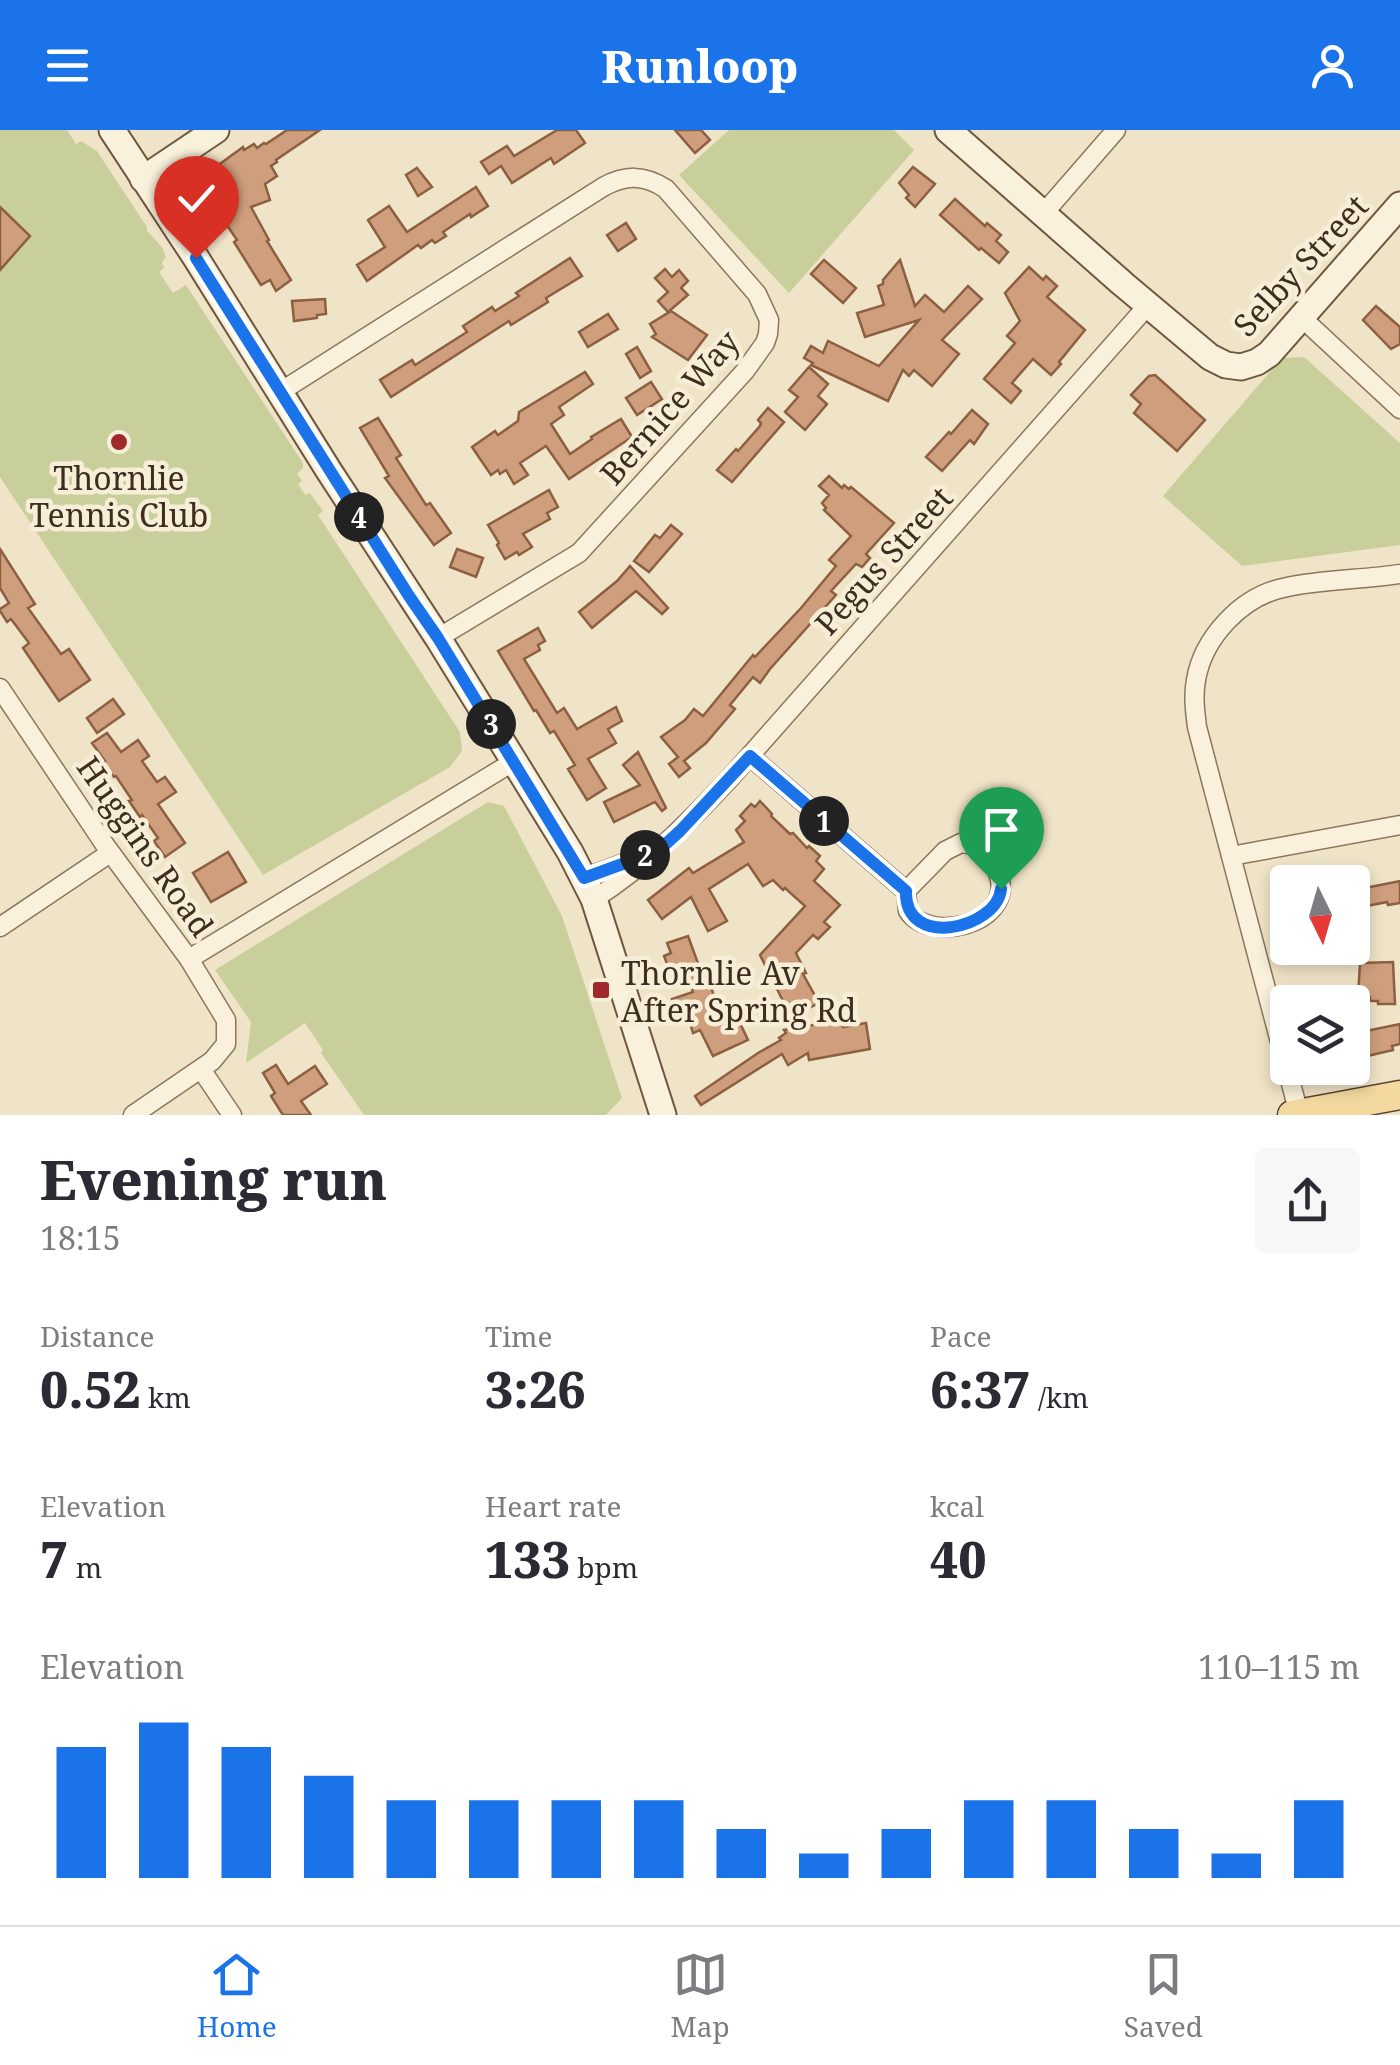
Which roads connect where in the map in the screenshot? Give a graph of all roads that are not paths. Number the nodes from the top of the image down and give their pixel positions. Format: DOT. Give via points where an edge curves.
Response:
graph roads {
  1 [pos="112,130"];
  2 [pos="188,130"];
  3 [pos="216,130"];
  4 [pos="948,130"];
  5 [pos="1116,130"];
  6 [pos="139,173"];
  7 [pos="1400,204"];
  8 [pos="1043,214"];
  9 [pos="1149,304"];
  10 [pos="1302,318"];
  11 [pos="280,392"];
  12 [pos="1400,409"];
  13 [pos="1400,574"];
  14 [pos="438,638"];
  15 [pos="0,688"];
  16 [pos="750,756"];
  17 [pos="513,762"];
  18 [pos="1400,824"];
  19 [pos="110,852"];
  20 [pos="1231,856"];
  21 [pos="589,888"];
  22 [pos="906,891"];
  23 [pos="0,927"];
  24 [pos="190,959"];
  25 [pos="201,1068"];
  26 [pos="1400,1095"];
  27 [pos="661,1113"];
  28 [pos="1295,1114"];
  29 [pos="132,1115"];
  30 [pos="232,1115"];
  1 -- 6 [label="main road"];
  2 -- 6 [label="main road"];
  3 -- 6 [label="main road"];
  4 -- 8 [label="main road"];
  5 -- 8 [label="street"];
  6 -- 11 [label="main road"];
  7 -- 10 [label="main road, Selby Street"];
  8 -- 9 [label="main road"];
  9 -- 10 [label="main road, Selby Street" via="1232,367 1265,357"];
  9 -- 16 [label="street, Pegus Street"];
  10 -- 12 [label="street"];
  11 -- 14 [label="main road"];
  11 -- 14 [label="street, Bernice Way" via="625,178 643,178 666,190 757,294 769,326 757,356 631,498 579,553"];
  13 -- 20 [label="street" via="1265,594 1234,615 1202,656 1195,710"];
  14 -- 17 [label="main road"];
  15 -- 19 [label="street, Huggins Road"];
  16 -- 21 [label="street, Pegus Street" via="658,851 613,887"];
  16 -- 22 [label="street"];
  17 -- 21 [label="main road"];
  17 -- 24 [label="street"];
  18 -- 20 [label="street"];
  19 -- 23 [label="street"];
  19 -- 24 [label="street, Huggins Road"];
  20 -- 28 [label="street"];
  21 -- 27 [label="main road"];
  22 -- 22 [label="street" via="945,852 967,843 990,857 1001,889 998,904 980,918 936,927 912,918"];
  24 -- 25 [label="street, Huggins Road" via="226,1020 226,1044"];
  25 -- 29 [label="street"];
  25 -- 30 [label="street"];
  26 -- 28 [label="main road"];
}
